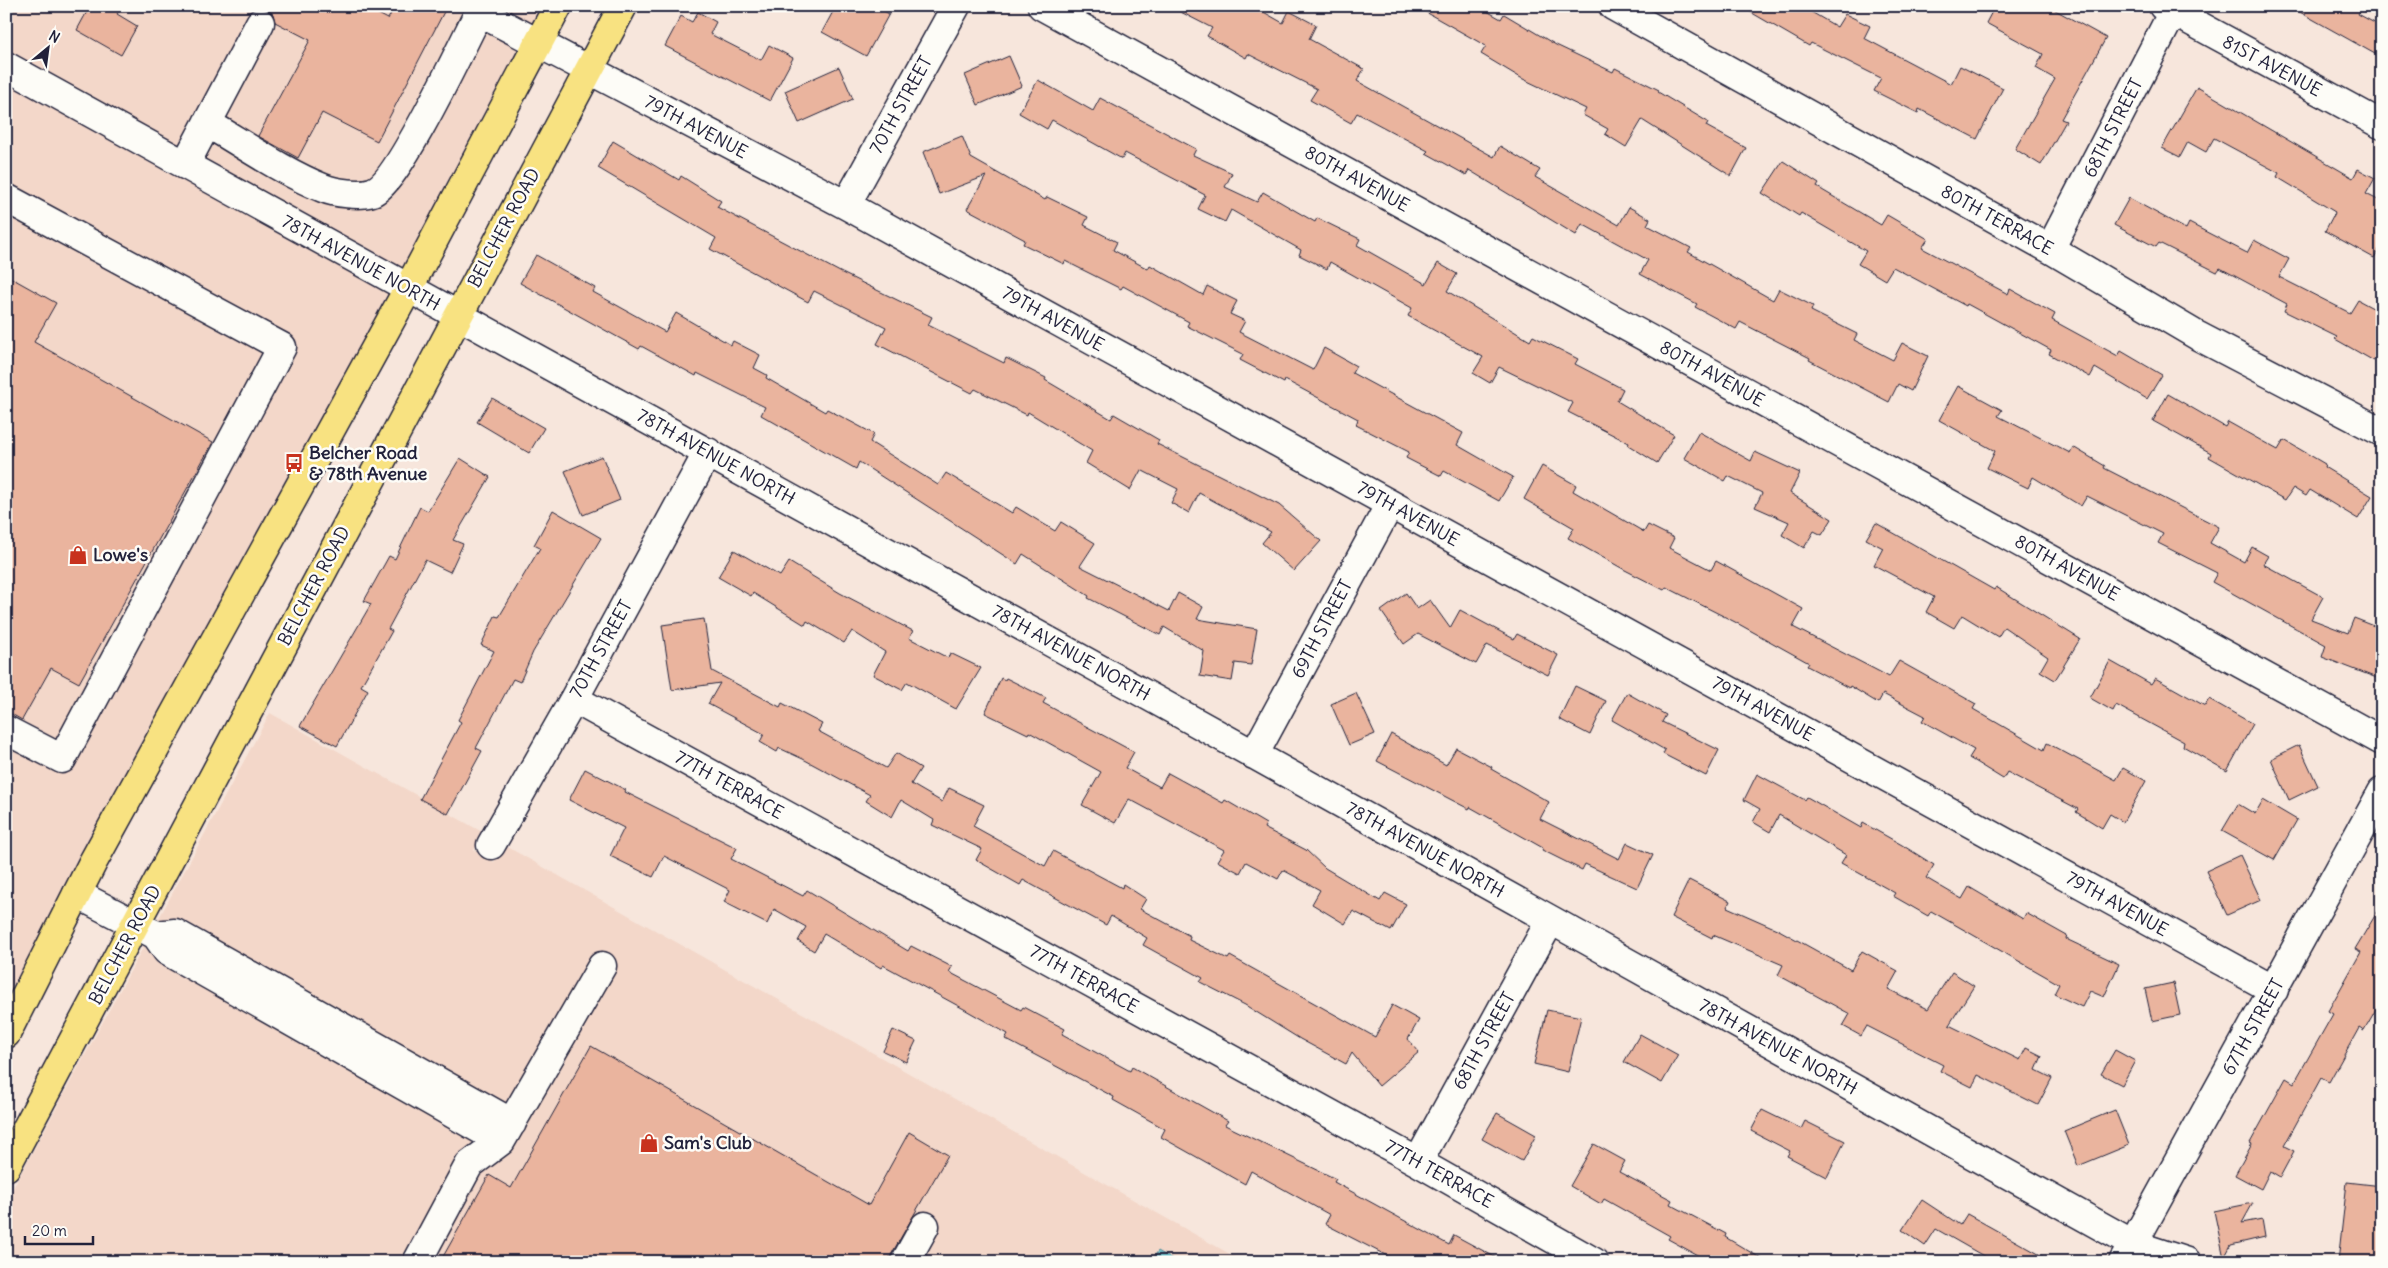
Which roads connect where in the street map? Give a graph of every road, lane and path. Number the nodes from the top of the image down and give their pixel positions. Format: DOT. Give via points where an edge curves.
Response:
graph roads {
  1 [pos="558,6"];
  2 [pos="623,6"];
  3 [pos="956,6"];
  4 [pos="1042,6"];
  5 [pos="1613,6"];
  6 [pos="2171,8"];
  7 [pos="481,9"];
  8 [pos="260,23"];
  9 [pos="538,44"];
  10 [pos="6,66"];
  11 [pos="589,71"];
  12 [pos="207,123"];
  13 [pos="2382,125"];
  14 [pos="185,165"];
  15 [pos="6,198"];
  16 [pos="846,205"];
  17 [pos="2050,249"];
  18 [pos="408,289"];
  19 [pos="457,316"];
  20 [pos="2382,432"];
  21 [pos="708,452"];
  22 [pos="1390,504"];
  23 [pos="574,699"];
  24 [pos="6,730"];
  25 [pos="2382,741"];
  26 [pos="1254,755"];
  27 [pos="2382,792"];
  28 [pos="491,845"];
  29 [pos="77,894"];
  30 [pos="1550,920"];
  31 [pos="146,930"];
  32 [pos="602,966"];
  33 [pos="2274,990"];
  34 [pos="6,1034"];
  35 [pos="507,1132"];
  36 [pos="1418,1162"];
  37 [pos="6,1167"];
  38 [pos="925,1226"];
  39 [pos="2128,1253"];
  40 [pos="417,1262"];
  41 [pos="905,1262"];
  42 [pos="1594,1262"];
  43 [pos="2158,1262"];
  44 [pos="2188,1262"];
  1 -- 9 [label="main road"];
  2 -- 11 [label="main road, BELCHER ROAD"];
  3 -- 16 [label="street, 70TH STREET"];
  4 -- 25 [label="street, 80TH AVENUE"];
  5 -- 17 [label="street, 80TH TERRACE"];
  6 -- 13 [label="street, 81ST AVENUE"];
  6 -- 17 [label="street, 68TH STREET"];
  7 -- 9 [label="street, 79TH AVENUE"];
  7 -- 12 [label="street" via="404,156 384,185 373,192 325,189"];
  8 -- 12 [label="street"];
  9 -- 11 [label="street, 79TH AVENUE"];
  9 -- 18 [label="main road"];
  10 -- 14 [label="street, 78TH AVENUE NORTH"];
  11 -- 16 [label="street, 79TH AVENUE"];
  11 -- 19 [label="main road, BELCHER ROAD"];
  12 -- 14 [label="street"];
  14 -- 18 [label="street, 78TH AVENUE NORTH"];
  15 -- 24 [label="street" via="282,347 62,759"];
  16 -- 22 [label="street, 79TH AVENUE"];
  17 -- 20 [label="street, 80TH TERRACE" via="2198,336"];
  18 -- 19 [label="street, 78TH AVENUE NORTH"];
  18 -- 29 [label="main road"];
  19 -- 21 [label="street, 78TH AVENUE NORTH"];
  19 -- 31 [label="main road, BELCHER ROAD"];
  21 -- 23 [label="street, 70TH STREET"];
  21 -- 26 [label="street, 78TH AVENUE NORTH"];
  22 -- 26 [label="street, 69TH STREET"];
  22 -- 33 [label="street, 79TH AVENUE"];
  23 -- 28 [label="street, 70TH STREET"];
  23 -- 36 [label="street, 77TH TERRACE"];
  26 -- 30 [label="street, 78TH AVENUE NORTH"];
  27 -- 33 [label="street, 67TH STREET"];
  29 -- 31 [label="street"];
  29 -- 34 [label="main road"];
  30 -- 36 [label="street, 68TH STREET"];
  30 -- 39 [label="street, 78TH AVENUE NORTH"];
  31 -- 35 [label="street" via="167,951"];
  31 -- 37 [label="main road, BELCHER ROAD"];
  32 -- 35 [label="street"];
  33 -- 39 [label="street, 67TH STREET"];
  35 -- 40 [label="street" via="469,1165"];
  36 -- 42 [label="street, 77TH TERRACE"];
  38 -- 41 [label="street"];
  39 -- 43 [label="street, 78TH AVENUE NORTH"];
  39 -- 44 [label="street, 78TH AVENUE NORTH"];
}
